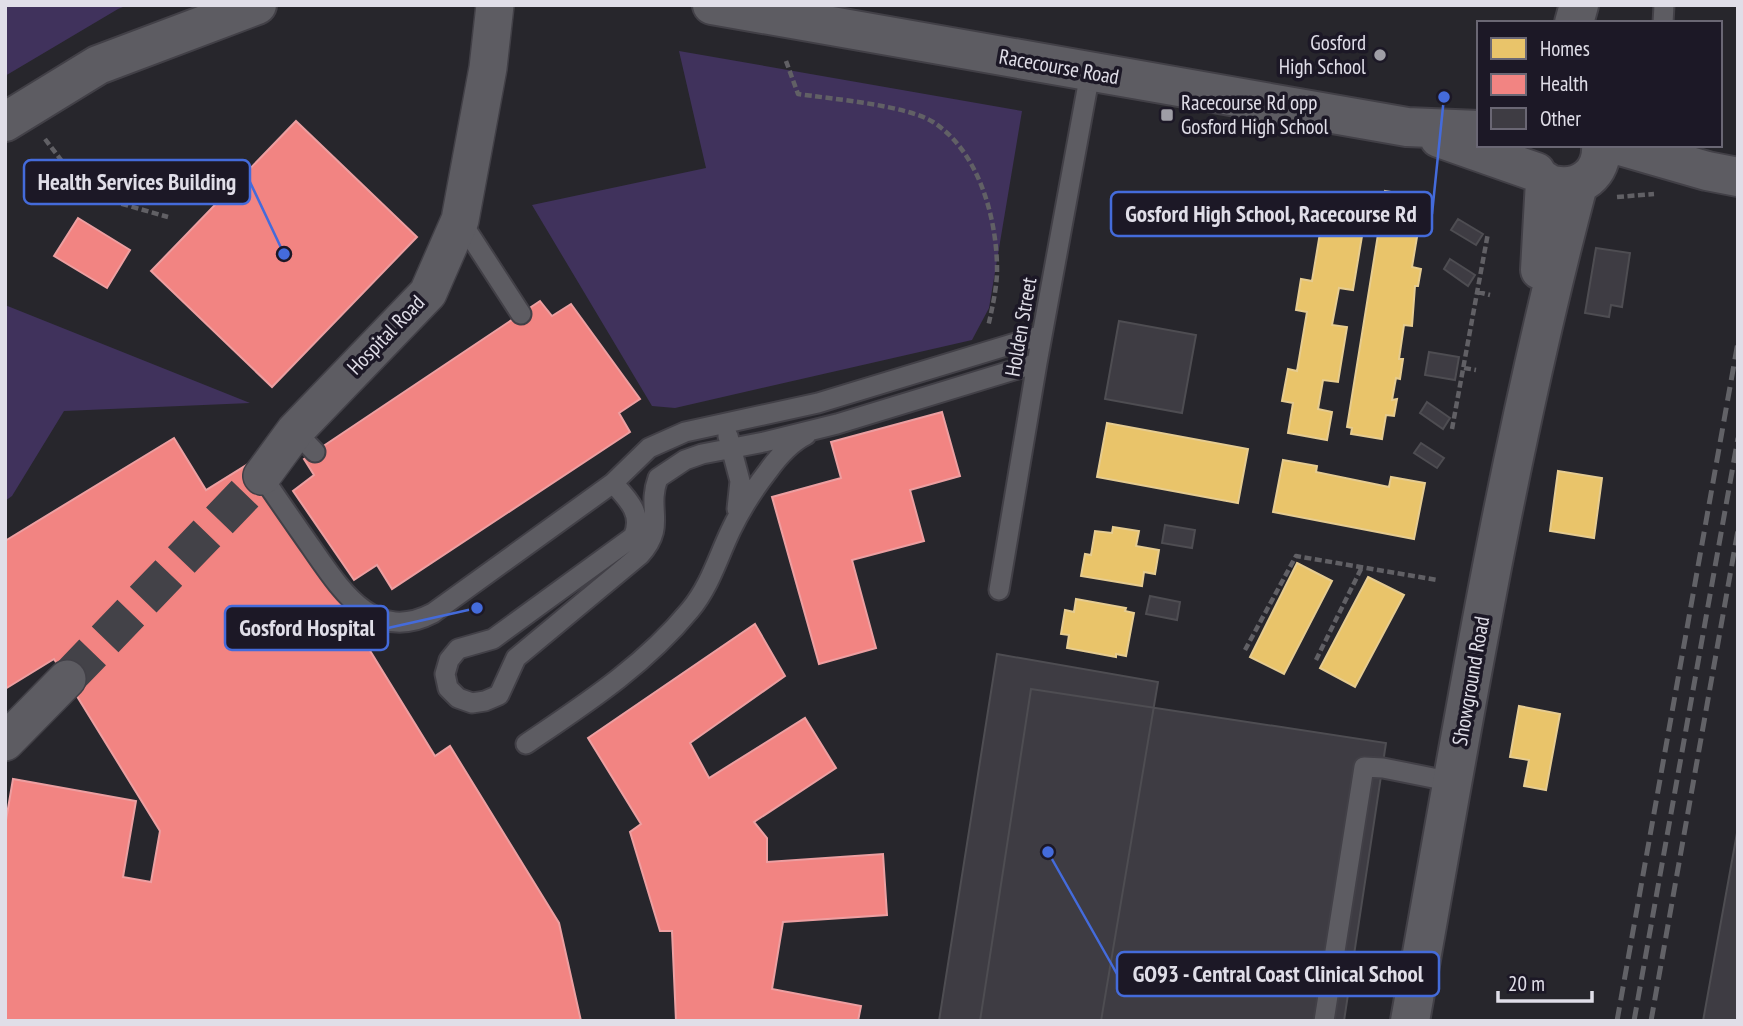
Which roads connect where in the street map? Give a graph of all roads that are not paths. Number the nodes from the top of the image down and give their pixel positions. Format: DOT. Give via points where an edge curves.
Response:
graph roads {
  1 [pos="257,5"];
  2 [pos="495,5"];
  3 [pos="712,5"];
  4 [pos="1090,73"];
  5 [pos="5,122"];
  6 [pos="1407,127"];
  7 [pos="1477,130"];
  8 [pos="1624,147"];
  9 [pos="1563,168"];
  10 [pos="1722,174"];
  11 [pos="460,220"];
  12 [pos="521,314"];
  13 [pos="1042,335"];
  14 [pos="1037,363"];
  15 [pos="725,423"];
  16 [pos="837,424"];
  17 [pos="731,448"];
  18 [pos="262,476"];
  19 [pos="613,483"];
  20 [pos="731,530"];
  21 [pos="999,590"];
  22 [pos="66,679"];
  23 [pos="5,742"];
  24 [pos="526,744"];
  25 [pos="1453,782"];
  26 [pos="1324,1021"];
  27 [pos="1410,1021"];
  1 -- 5 [label="main road" via="98,65"];
  2 -- 11 [label="street, Hospital Road"];
  3 -- 4 [label="main road, Racecourse Road"];
  4 -- 6 [label="main road, Racecourse Road"];
  4 -- 13 [label="lane, Holden Street"];
  6 -- 7 [label="main road, Racecourse Road"];
  6 -- 9 [label="main road, Racecourse Road" via="1492,155"];
  8 -- 10 [label="main road, Racecourse Road"];
  9 -- 10 [label="main road, Racecourse Road"];
  9 -- 25 [label="main road, Showground Road" via="1541,231 1539,342"];
  11 -- 12 [label="lane"];
  11 -- 18 [label="street, Hospital Road" via="428,293 305,441"];
  13 -- 14 [label="lane, Holden Street"];
  13 -- 15 [label="lane" via="818,403"];
  14 -- 16 [label="lane"];
  14 -- 21 [label="lane, Holden Street"];
  15 -- 17 [label="lane"];
  15 -- 19 [label="lane" via="685,432 649,448"];
  16 -- 17 [label="lane"];
  16 -- 20 [label="lane" via="804,435 790,446 759,482"];
  17 -- 19 [label="lane" via="685,460 658,478 654,535 640,555 516,658 499,695 472,703 458,698 448,688 445,674 458,649 493,639 633,537 638,520"];
  17 -- 20 [label="lane" via="740,495"];
  18 -- 19 [label="lane" via="345,593 363,610 400,622 433,612"];
  20 -- 24 [label="lane" via="708,585 673,629 612,686"];
  22 -- 23 [label="street"];
  25 -- 26 [label="lane" via="1364,767"];
  25 -- 27 [label="main road, Showground Road"];
}
